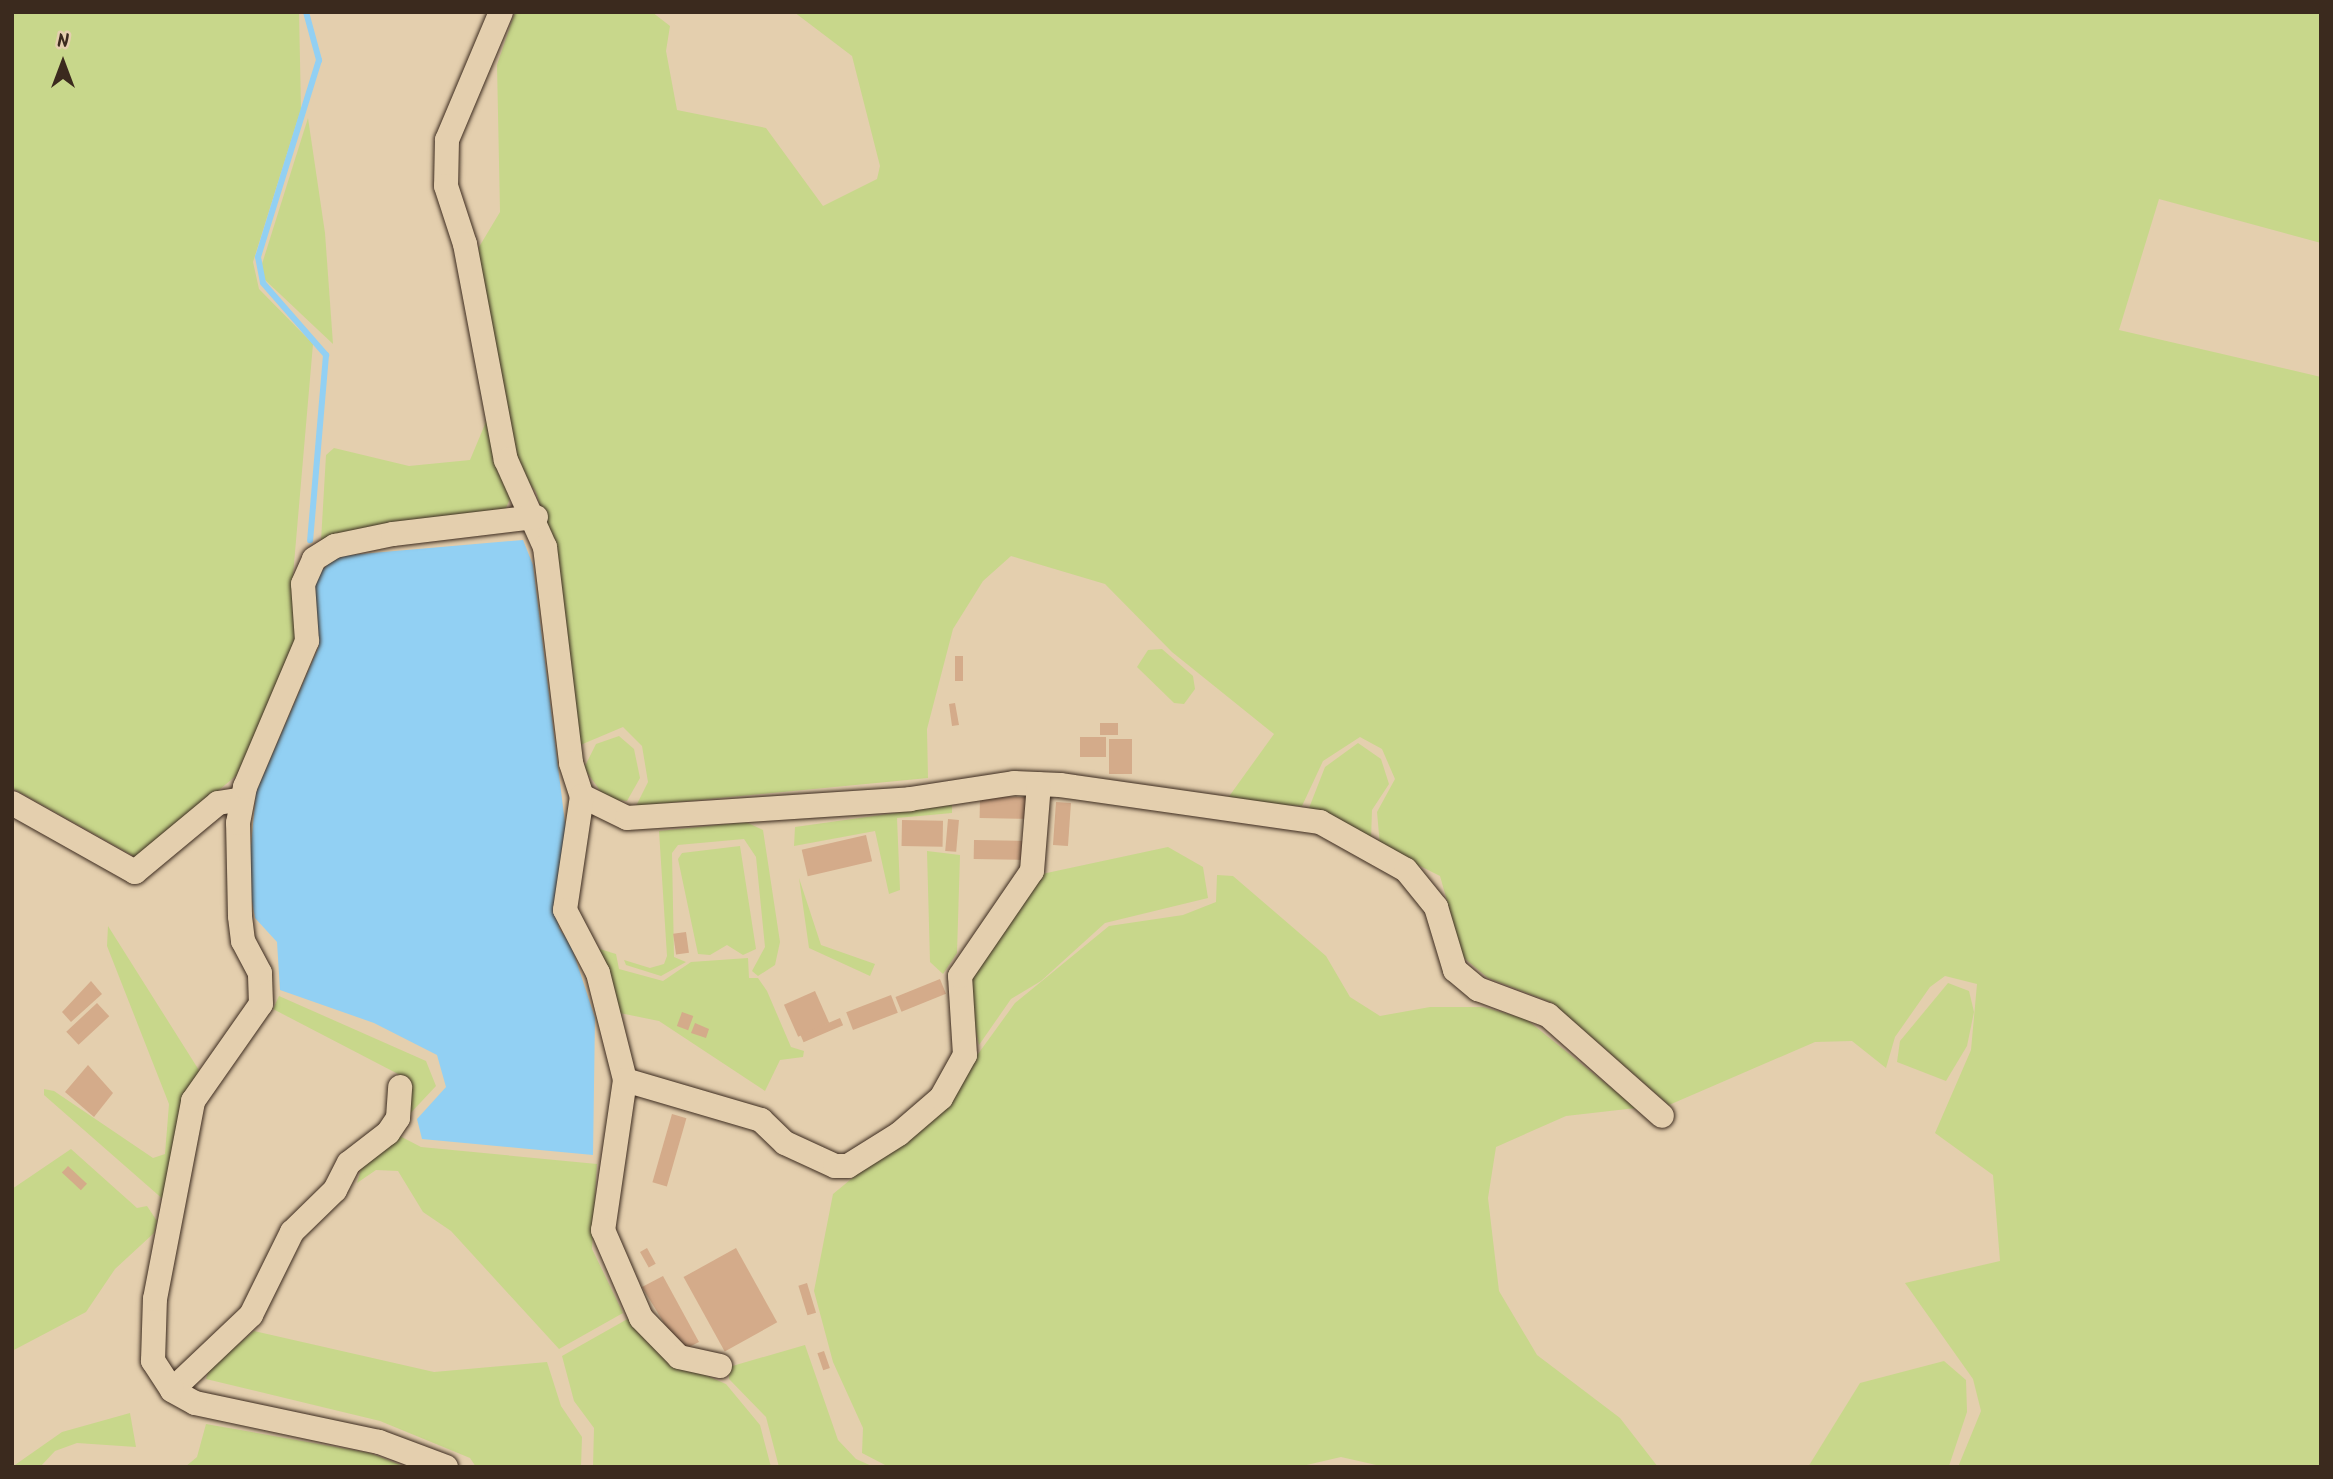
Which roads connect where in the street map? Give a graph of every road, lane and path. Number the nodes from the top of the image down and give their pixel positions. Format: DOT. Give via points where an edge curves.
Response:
graph roads {
  1 [pos="501,12"];
  2 [pos="536,517"];
  3 [pos="1039,784"];
  4 [pos="582,796"];
  5 [pos="242,799"];
  6 [pos="12,803"];
  7 [pos="625,1080"];
  8 [pos="400,1087"];
  9 [pos="1662,1116"];
  10 [pos="720,1366"];
  11 [pos="172,1391"];
  12 [pos="446,1467"];
  1 -- 2 [label="street" via="447,140 446,186 464,244 506,460"];
  2 -- 4 [label="street" via="545,547 571,763"];
  2 -- 5 [label="street" via="393,534 335,546 314,559 303,584 307,641"];
  3 -- 4 [label="street" via="627,818"];
  3 -- 7 [label="street" via="1032,871 960,976 965,1055 941,1098 899,1134 848,1166 835,1166 785,1143 761,1120"];
  3 -- 9 [label="street" via="1320,822 1406,870 1436,907 1455,970 1478,989 1548,1014"];
  4 -- 7 [label="street" via="565,910 598,973"];
  5 -- 6 [label="street" via="218,803 135,872"];
  5 -- 11 [label="street" via="240,916 243,942 260,973 261,1004 193,1101 155,1298 153,1361"];
  7 -- 10 [label="street" via="603,1230 615,1269 641,1318 679,1357"];
  8 -- 11 [label="street" via="398,1118 388,1133 349,1163 335,1190 292,1232 251,1315"];
  11 -- 12 [label="street" via="195,1403 379,1442"];
}
